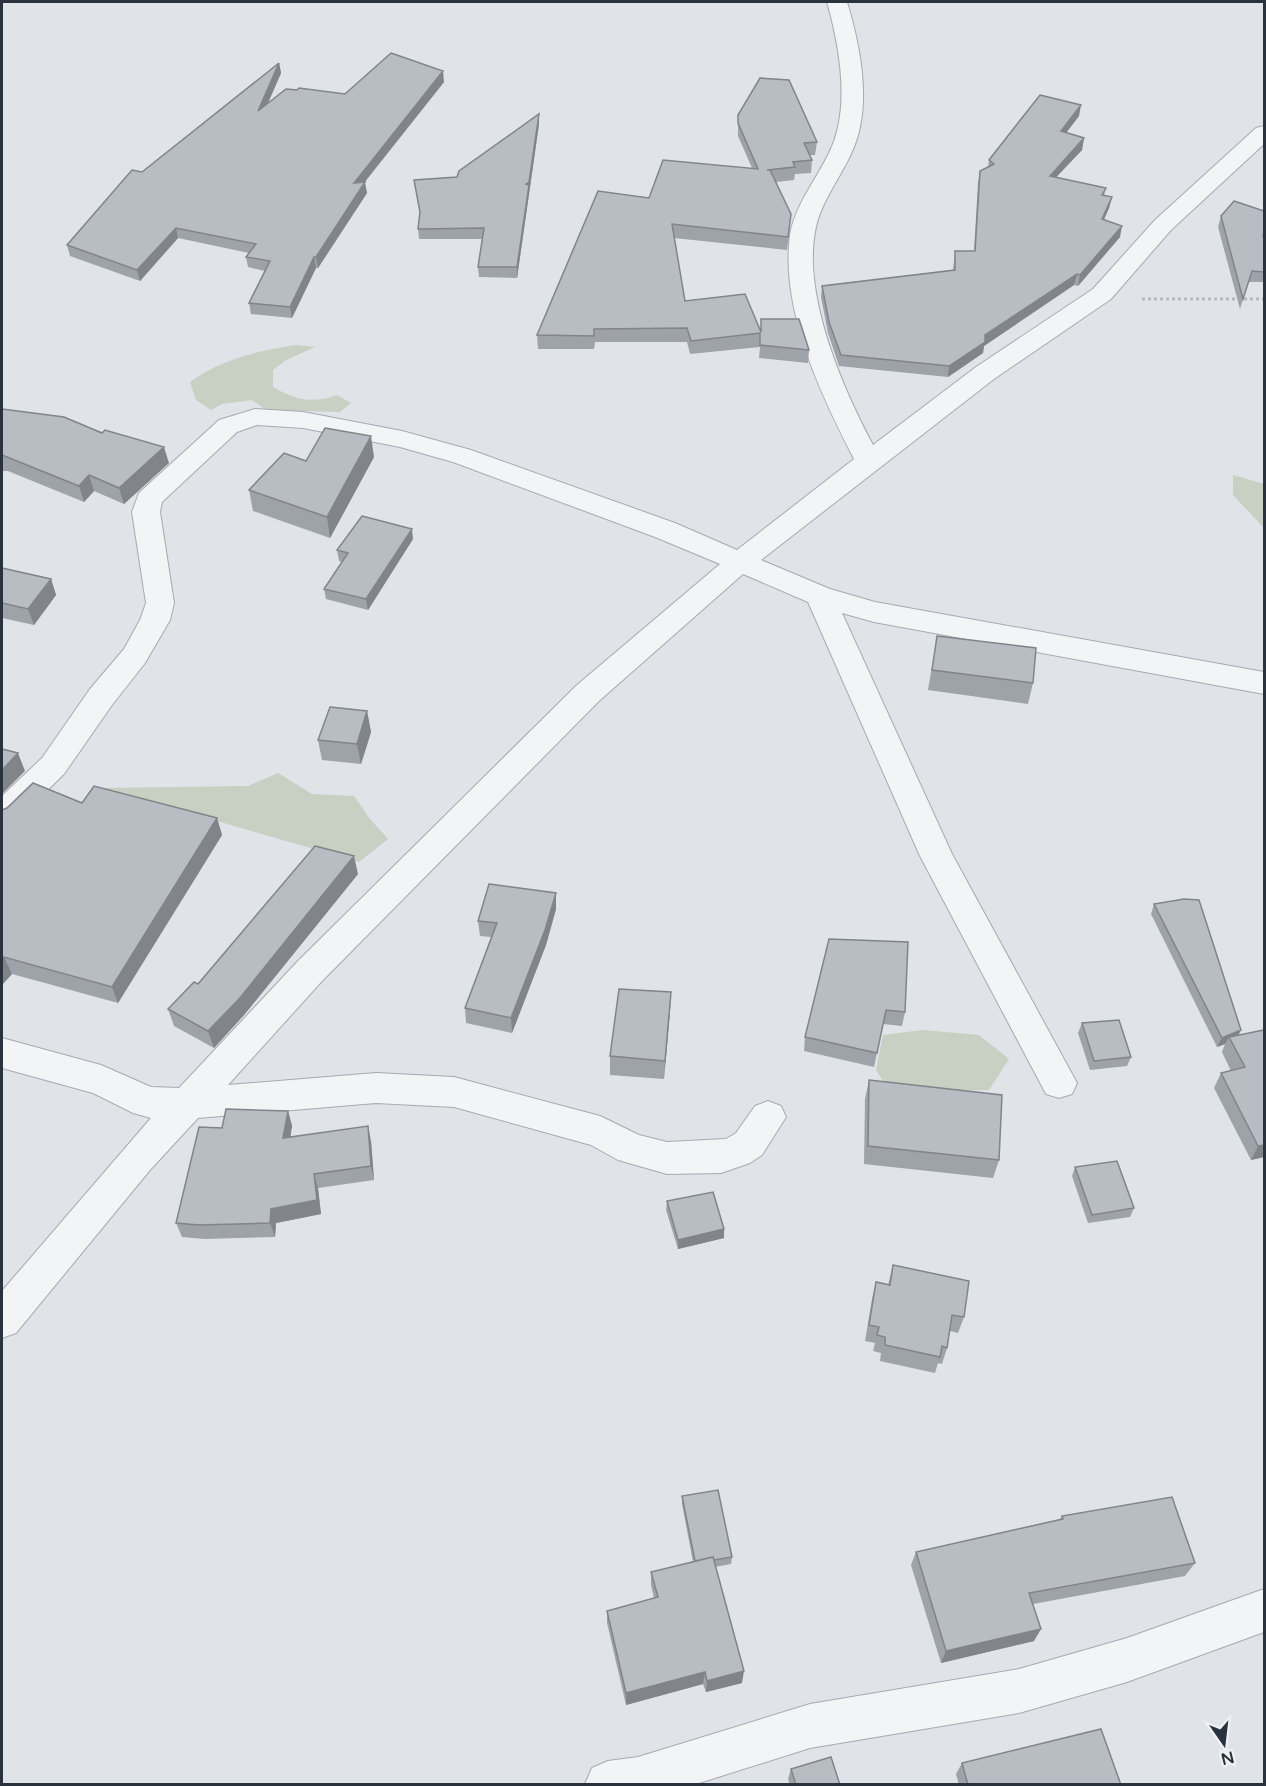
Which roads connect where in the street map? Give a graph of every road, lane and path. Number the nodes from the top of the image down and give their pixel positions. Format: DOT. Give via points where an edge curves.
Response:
graph roads {
  1 [pos="837,2"];
  2 [pos="1264,133"];
  3 [pos="1102,294"];
  4 [pos="1264,298"];
  5 [pos="868,461"];
  6 [pos="740,561"];
  7 [pos="819,596"];
  8 [pos="1264,683"];
  9 [pos="2,815"];
  10 [pos="2,1053"];
  11 [pos="1059,1083"];
  12 [pos="187,1104"];
  13 [pos="768,1117"];
  14 [pos="2,1320"];
  15 [pos="1264,1611"];
  16 [pos="608,1785"];
  1 -- 5 [label="street" via="845,27 850,124 846,141 802,235 802,276 829,378"];
  2 -- 3 [label="street" via="1163,225"];
  3 -- 4 [label="path" via="1153,300"];
  3 -- 5 [label="street" via="985,373"];
  5 -- 6 [label="street"];
  6 -- 7 [label="street"];
  6 -- 9 [label="street" via="554,488 402,439 303,420 240,420 228,426 149,499 146,512 160,603 155,620 135,656 53,766"];
  6 -- 12 [label="street" via="588,693 310,970"];
  7 -- 8 [label="street" via="874,612"];
  7 -- 11 [label="street" via="936,856"];
  10 -- 12 [label="street" via="101,1080 146,1102"];
  12 -- 13 [label="street" via="376,1088 454,1092 600,1132 631,1149 667,1158 721,1158 737,1152 749,1144"];
  12 -- 14 [label="street"];
  15 -- 16 [label="street" via="1127,1660 1019,1691 810,1726 639,1780"];
}
